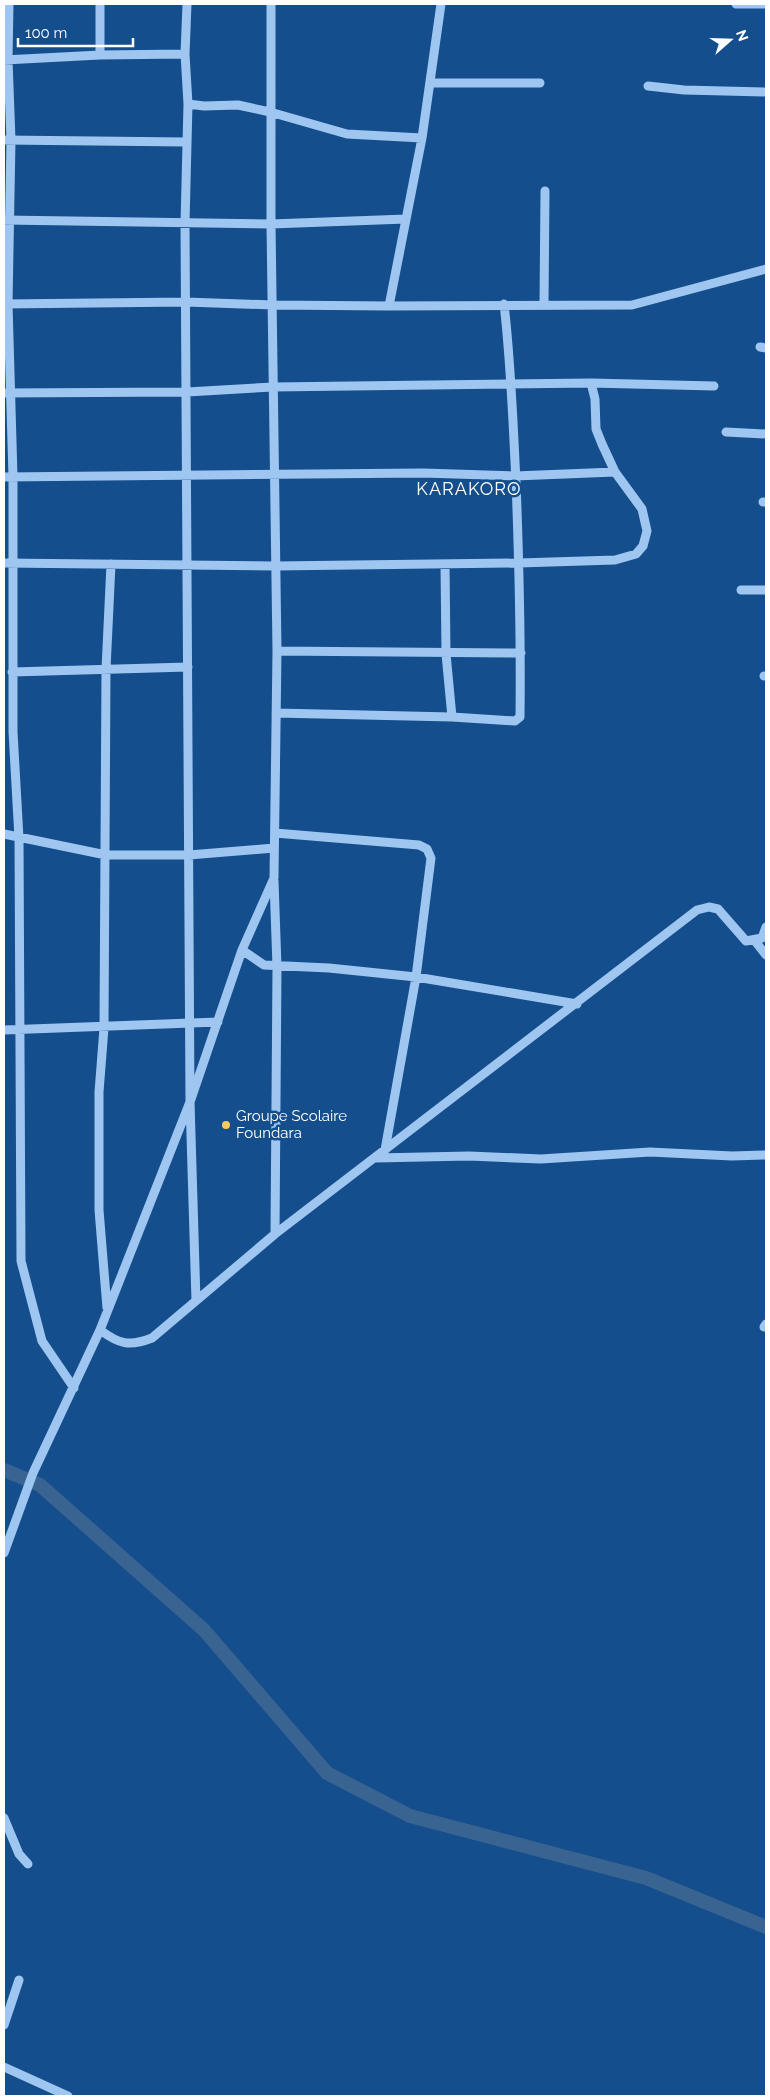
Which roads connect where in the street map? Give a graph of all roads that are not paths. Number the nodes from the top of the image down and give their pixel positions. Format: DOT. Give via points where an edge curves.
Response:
graph roads {
  1 [pos="9,4"];
  2 [pos="100,4"];
  3 [pos="187,4"];
  4 [pos="271,4"];
  5 [pos="441,4"];
  6 [pos="736,4"];
  7 [pos="766,4"];
  8 [pos="185,54"];
  9 [pos="100,55"];
  10 [pos="6,60"];
  11 [pos="430,82"];
  12 [pos="540,83"];
  13 [pos="648,86"];
  14 [pos="766,92"];
  15 [pos="188,104"];
  16 [pos="270,112"];
  17 [pos="422,138"];
  18 [pos="7,140"];
  19 [pos="186,142"];
  20 [pos="545,191"];
  21 [pos="406,219"];
  22 [pos="7,220"];
  23 [pos="185,223"];
  24 [pos="271,224"];
  25 [pos="766,266"];
  26 [pos="766,269"];
  27 [pos="186,302"];
  28 [pos="6,304"];
  29 [pos="504,304"];
  30 [pos="272,306"];
  31 [pos="389,306"];
  32 [pos="544,306"];
  33 [pos="591,384"];
  34 [pos="511,385"];
  35 [pos="714,386"];
  36 [pos="273,387"];
  37 [pos="187,392"];
  38 [pos="7,393"];
  39 [pos="726,432"];
  40 [pos="766,434"];
  41 [pos="615,472"];
  42 [pos="186,475"];
  43 [pos="275,475"];
  44 [pos="515,476"];
  45 [pos="8,477"];
  46 [pos="8,563"];
  47 [pos="519,563"];
  48 [pos="111,564"];
  49 [pos="445,564"];
  50 [pos="188,565"];
  51 [pos="275,566"];
  52 [pos="741,590"];
  53 [pos="766,590"];
  54 [pos="8,647"];
  55 [pos="277,651"];
  56 [pos="446,654"];
  57 [pos="521,654"];
  58 [pos="188,667"];
  59 [pos="106,669"];
  60 [pos="12,672"];
  61 [pos="276,713"];
  62 [pos="452,717"];
  63 [pos="8,732"];
  64 [pos="275,833"];
  65 [pos="4,834"];
  66 [pos="19,838"];
  67 [pos="274,848"];
  68 [pos="106,855"];
  69 [pos="189,855"];
  70 [pos="274,878"];
  71 [pos="766,927"];
  72 [pos="755,941"];
  73 [pos="242,950"];
  74 [pos="766,955"];
  75 [pos="277,967"];
  76 [pos="416,977"];
  77 [pos="577,1004"];
  78 [pos="218,1022"];
  79 [pos="190,1023"];
  80 [pos="104,1028"];
  81 [pos="4,1030"];
  82 [pos="19,1030"];
  83 [pos="190,1102"];
  84 [pos="385,1150"];
  85 [pos="766,1155"];
  86 [pos="376,1158"];
  87 [pos="275,1234"];
  88 [pos="196,1301"];
  89 [pos="107,1312"];
  90 [pos="100,1330"];
  91 [pos="74,1388"];
  92 [pos="5,1547"];
  93 [pos="4,1818"];
  94 [pos="28,1864"];
  95 [pos="18,1980"];
  96 [pos="4,2025"];
  97 [pos="4,2067"];
  98 [pos="68,2096"];
  1 -- 10 [label="street"];
  2 -- 9 [label="street"];
  3 -- 8 [label="street"];
  4 -- 16 [label="street"];
  5 -- 11 [label="street"];
  6 -- 7 [label="street"];
  8 -- 9 [label="street"];
  8 -- 15 [label="street"];
  9 -- 10 [label="street"];
  10 -- 18 [label="street"];
  11 -- 12 [label="street"];
  11 -- 17 [label="street"];
  13 -- 14 [label="street"];
  15 -- 16 [label="street" via="238,105"];
  15 -- 19 [label="street"];
  16 -- 17 [label="street" via="347,134"];
  16 -- 24 [label="street"];
  17 -- 21 [label="street"];
  18 -- 19 [label="street"];
  18 -- 22 [label="street"];
  19 -- 23 [label="street"];
  20 -- 32 [label="street"];
  21 -- 24 [label="street"];
  21 -- 31 [label="street"];
  22 -- 23 [label="street"];
  22 -- 28 [label="street"];
  23 -- 24 [label="street"];
  23 -- 27 [label="street"];
  24 -- 30 [label="street"];
  25 -- 26 [label="street"];
  26 -- 32 [label="street" via="632,305"];
  27 -- 28 [label="street"];
  27 -- 30 [label="street"];
  27 -- 37 [label="street"];
  28 -- 38 [label="street"];
  29 -- 31 [label="street"];
  29 -- 32 [label="street"];
  29 -- 34 [label="street"];
  30 -- 31 [label="street"];
  30 -- 36 [label="street"];
  33 -- 34 [label="street"];
  33 -- 35 [label="street"];
  33 -- 41 [label="street" via="596,429"];
  34 -- 36 [label="street"];
  34 -- 44 [label="street"];
  36 -- 37 [label="street"];
  36 -- 43 [label="street"];
  37 -- 38 [label="street"];
  37 -- 42 [label="street"];
  38 -- 45 [label="street"];
  39 -- 40 [label="street"];
  41 -- 44 [label="street"];
  41 -- 47 [label="street" via="642,509 646,531 643,546 636,554 615,560"];
  42 -- 43 [label="street"];
  42 -- 45 [label="street"];
  42 -- 50 [label="street"];
  43 -- 44 [label="street" via="423,473"];
  43 -- 51 [label="street"];
  44 -- 47 [label="street"];
  45 -- 46 [label="street"];
  46 -- 48 [label="street"];
  46 -- 54 [label="street"];
  47 -- 49 [label="street"];
  47 -- 57 [label="street"];
  48 -- 50 [label="street"];
  48 -- 59 [label="street"];
  49 -- 51 [label="street"];
  49 -- 56 [label="street"];
  50 -- 51 [label="street"];
  50 -- 58 [label="street"];
  51 -- 55 [label="street"];
  52 -- 53 [label="street"];
  54 -- 60 [label="street"];
  55 -- 56 [label="street"];
  55 -- 61 [label="street"];
  56 -- 57 [label="street"];
  56 -- 62 [label="street"];
  57 -- 62 [label="street" via="520,717 515,721"];
  58 -- 59 [label="street"];
  58 -- 69 [label="street"];
  59 -- 60 [label="street"];
  59 -- 68 [label="street"];
  60 -- 63 [label="street"];
  61 -- 62 [label="street"];
  61 -- 64 [label="street"];
  63 -- 66 [label="street"];
  64 -- 67 [label="street"];
  64 -- 76 [label="street" via="418,845 427,849 431,858"];
  65 -- 66 [label="street"];
  66 -- 68 [label="street"];
  66 -- 82 [label="street"];
  67 -- 69 [label="street"];
  67 -- 70 [label="street"];
  68 -- 69 [label="street"];
  68 -- 80 [label="street"];
  69 -- 79 [label="street"];
  70 -- 73 [label="street"];
  70 -- 75 [label="street"];
  71 -- 72 [label="street" via="762,938"];
  72 -- 74 [label="street"];
  72 -- 77 [label="street" via="746,941 718,909 697,910"];
  73 -- 75 [label="street" via="264,965"];
  73 -- 78 [label="street"];
  75 -- 76 [label="street" via="329,968"];
  75 -- 87 [label="street"];
  76 -- 77 [label="street"];
  76 -- 84 [label="street"];
  77 -- 84 [label="street"];
  78 -- 79 [label="street"];
  78 -- 83 [label="street"];
  79 -- 80 [label="street"];
  79 -- 83 [label="street"];
  80 -- 82 [label="street"];
  80 -- 89 [label="street" via="99,1092 99,1210"];
  81 -- 82 [label="street"];
  82 -- 91 [label="street" via="21,1261 42,1341"];
  83 -- 88 [label="street"];
  83 -- 89 [label="street"];
  84 -- 86 [label="street"];
  85 -- 86 [label="street" via="650,1152 541,1159 469,1156"];
  86 -- 87 [label="street"];
  87 -- 88 [label="street"];
  88 -- 90 [label="street" via="152,1338 140,1343 126,1344 113,1340"];
  89 -- 90 [label="street"];
  90 -- 91 [label="street"];
  91 -- 92 [label="street" via="30,1481"];
  93 -- 94 [label="street" via="19,1854"];
  95 -- 96 [label="street"];
  97 -- 98 [label="street"];
}
